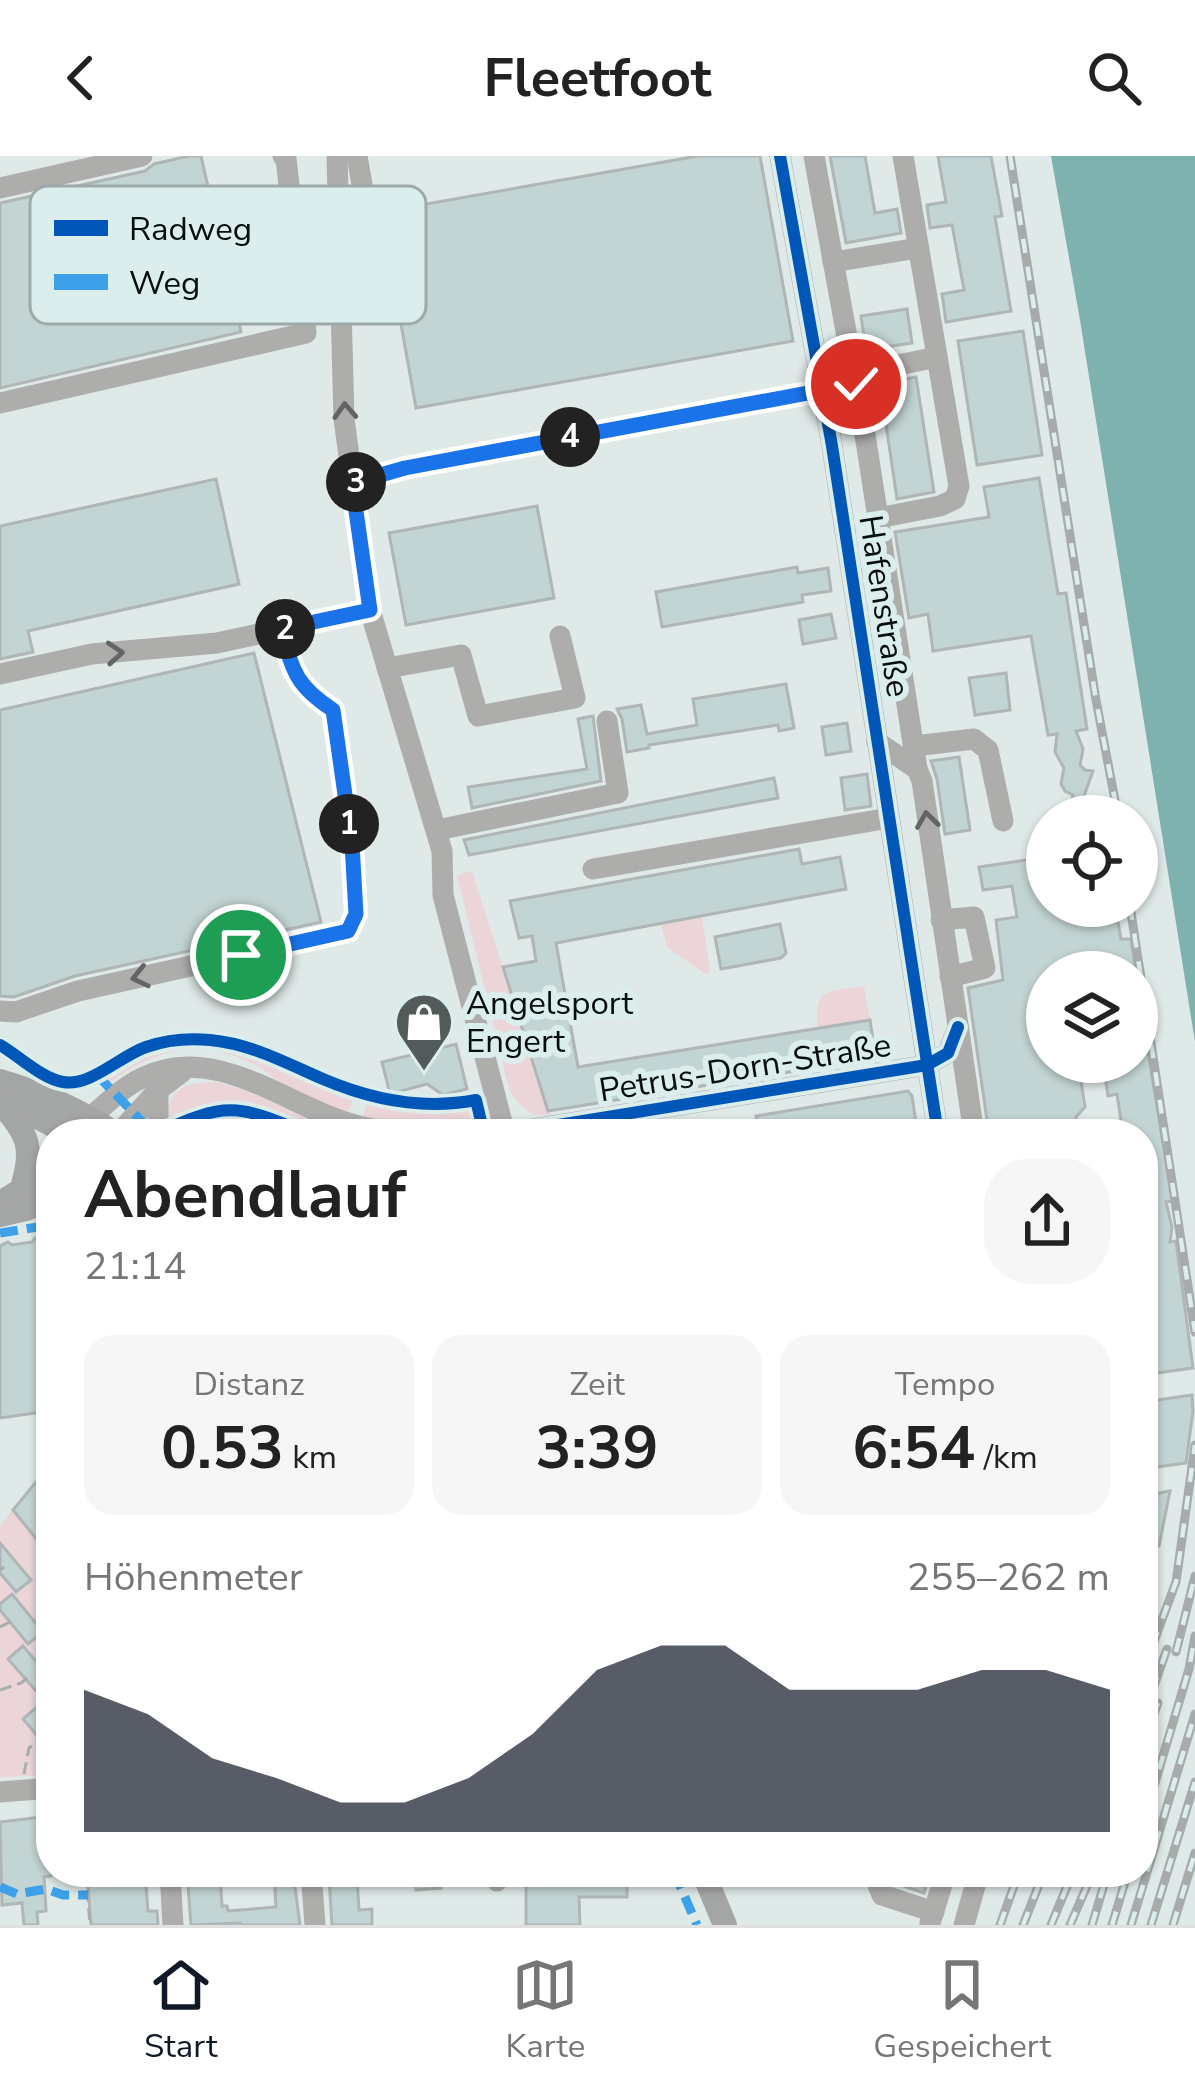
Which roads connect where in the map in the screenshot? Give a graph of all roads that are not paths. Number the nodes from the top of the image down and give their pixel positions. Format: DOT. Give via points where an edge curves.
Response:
graph roads {
  1 [pos="142,156"];
  2 [pos="337,156"];
  3 [pos="357,156"];
  4 [pos="779,156"];
  5 [pos="814,156"];
  6 [pos="903,156"];
  7 [pos="338,186"];
  8 [pos="362,186"];
  9 [pos="0,188"];
  10 [pos="918,248"];
  11 [pos="833,262"];
  12 [pos="305,324"];
  13 [pos="341,324"];
  14 [pos="937,357"];
  15 [pos="855,379"];
  16 [pos="822,390"];
  17 [pos="0,403"];
  18 [pos="352,483"];
  19 [pos="878,518"];
  20 [pos="370,610"];
  21 [pos="281,629"];
  22 [pos="560,636"];
  23 [pos="387,668"];
  24 [pos="0,674"];
  25 [pos="608,721"];
  26 [pos="877,742"];
  27 [pos="914,746"];
  28 [pos="917,770"];
  29 [pos="889,818"];
  30 [pos="1003,821"];
  31 [pos="436,830"];
  32 [pos="593,869"];
  33 [pos="941,920"];
  34 [pos="950,977"];
  35 [pos="0,1011"];
  36 [pos="958,1028"];
  37 [pos="927,1065"];
  38 [pos="189,1068"];
  39 [pos="0,1081"];
  40 [pos="158,1090"];
  41 [pos="0,1092"];
  42 [pos="0,1102"];
  43 [pos="51,1119"];
  44 [pos="69,1119"];
  45 [pos="89,1119"];
  46 [pos="131,1119"];
  47 [pos="158,1119"];
  48 [pos="334,1119"];
  49 [pos="499,1119"];
  50 [pos="596,1119"];
  51 [pos="936,1119"];
  52 [pos="972,1119"];
  53 [pos="36,1175"];
  54 [pos="10,1197"];
  55 [pos="36,1205"];
  56 [pos="0,1215"];
  57 [pos="36,1789"];
  58 [pos="0,1792"];
  59 [pos="171,1887"];
  60 [pos="312,1887"];
  61 [pos="709,1887"];
  62 [pos="879,1887"];
  63 [pos="941,1887"];
  64 [pos="975,1887"];
  65 [pos="932,1918"];
  66 [pos="173,1925"];
  67 [pos="315,1925"];
  68 [pos="725,1925"];
  69 [pos="964,1925"];
  1 -- 9 [label="street"];
  7 -- 2 [label="street, Petrus-Dorn-Straße, one-way"];
  3 -- 8 [label="street"];
  4 -- 16 [label="street, Hafenstraße"];
  5 -- 11 [label="street, Hafenstraße"];
  6 -- 10 [label="street"];
  10 -- 11 [label="street"];
  10 -- 14 [label="street"];
  11 -- 15 [label="street, Hafenstraße"];
  12 -- 17 [label="street" via="306,333"];
  18 -- 13 [label="street, Petrus-Dorn-Straße, one-way"];
  14 -- 15 [label="street"];
  14 -- 19 [label="street" via="955,500"];
  15 -- 16 [label="street"];
  15 -- 19 [label="street, Hafenstraße"];
  16 -- 18 [label="street"];
  16 -- 26 [label="street, Hafenstraße"];
  18 -- 20 [label="street, Petrus-Dorn-Straße"];
  19 -- 27 [label="street, Hafenstraße"];
  20 -- 21 [label="street"];
  20 -- 23 [label="street, Petrus-Dorn-Straße"];
  24 -- 21 [label="street, one-way"];
  21 -- 35 [label="street, one-way" via="294,675 333,710 352,844 356,914 348,931"];
  22 -- 23 [label="street" via="575,698 497,713 478,716 461,656"];
  23 -- 31 [label="street, Petrus-Dorn-Straße"];
  25 -- 31 [label="street" via="618,793"];
  26 -- 28 [label="street, Hafenstraße"];
  26 -- 29 [label="street, Hafenstraße"];
  27 -- 28 [label="street, Hafenstraße"];
  27 -- 30 [label="street" via="974,739 988,749"];
  33 -- 28 [label="street, Hafenstraße, one-way"];
  29 -- 32 [label="street"];
  29 -- 37 [label="street, Hafenstraße"];
  31 -- 49 [label="street, Petrus-Dorn-Straße" via="438,918"];
  33 -- 34 [label="street, Hafenstraße"];
  33 -- 34 [label="street" via="974,917 986,968"];
  34 -- 36 [label="street, Hafenstraße"];
  36 -- 37 [label="street" via="948,1053"];
  36 -- 52 [label="street, Hafenstraße"];
  37 -- 50 [label="street, Petrus-Dorn-Straße"];
  37 -- 51 [label="street, Hafenstraße"];
  38 -- 40 [label="street"];
  38 -- 45 [label="street" via="146,1076"];
  38 -- 48 [label="street" via="238,1075"];
  39 -- 44 [label="main road" via="39,1092"];
  40 -- 46 [label="street"];
  40 -- 47 [label="street"];
  41 -- 43 [label="main road"];
  42 -- 54 [label="main road" via="26,1136 28,1161"];
  53 -- 54 [label="main road"];
  55 -- 56 [label="main road"];
  57 -- 58 [label="street"];
  59 -- 66 [label="street"];
  60 -- 67 [label="street"];
  61 -- 68 [label="main road"];
  62 -- 65 [label="street"];
  63 -- 65 [label="street"];
  64 -- 69 [label="street"];
}
